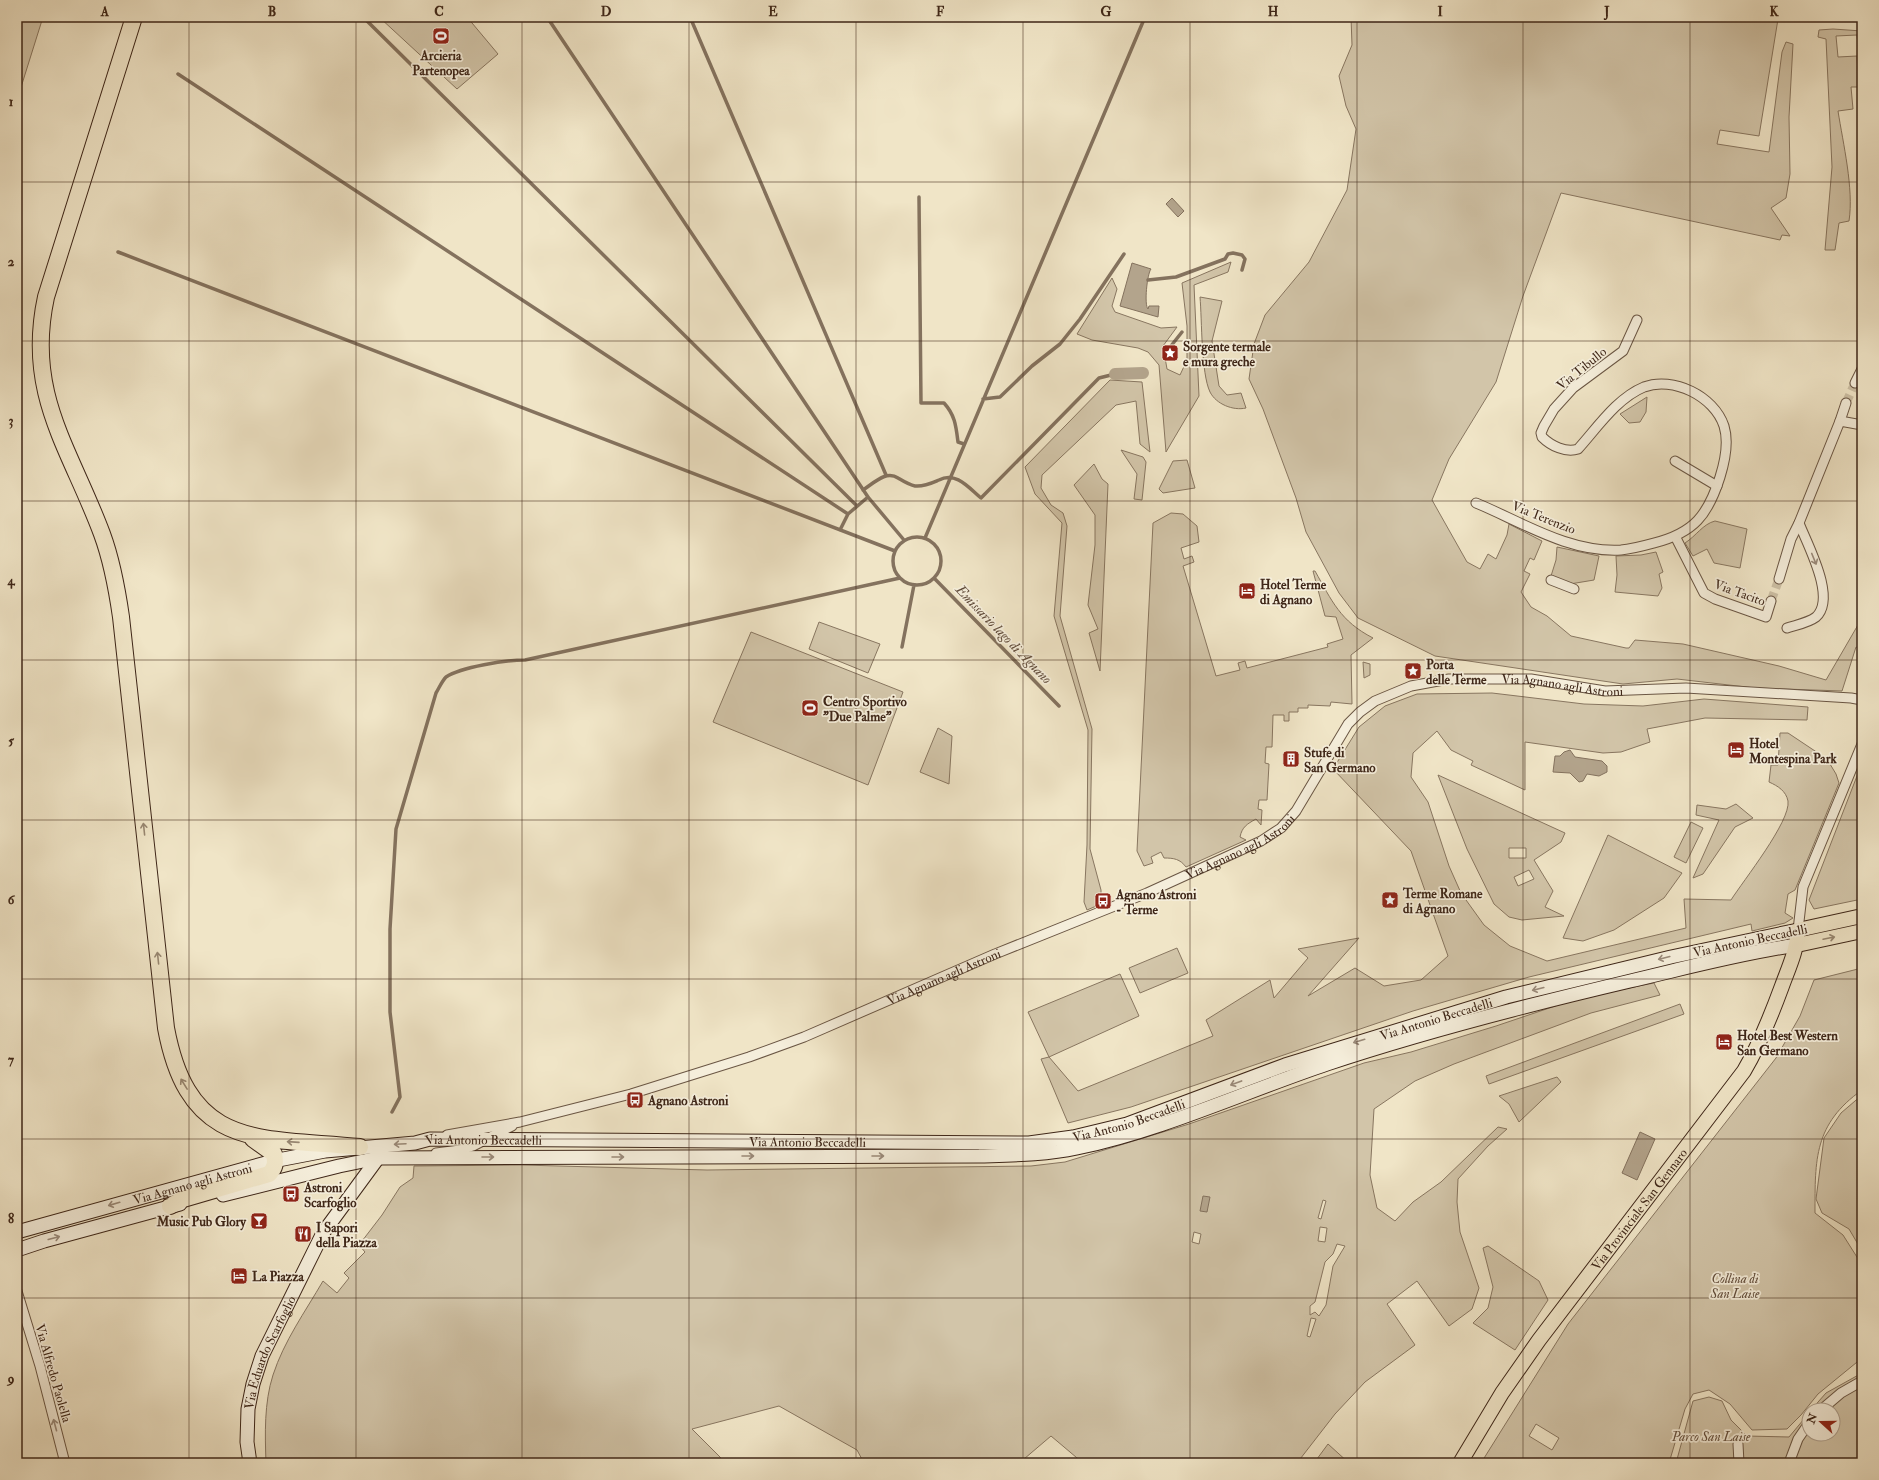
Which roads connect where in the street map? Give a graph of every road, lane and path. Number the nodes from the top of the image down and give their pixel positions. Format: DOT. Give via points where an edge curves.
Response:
graph roads {
  1 [pos="134,17"];
  2 [pos="1636,320"];
  3 [pos="1862,369"];
  4 [pos="1855,383"];
  5 [pos="1846,403"];
  6 [pos="1840,421"];
  7 [pos="1862,425"];
  8 [pos="1675,460"];
  9 [pos="1717,486"];
  10 [pos="1476,503"];
  11 [pos="1799,523"];
  12 [pos="1676,538"];
  13 [pos="1779,579"];
  14 [pos="1551,580"];
  15 [pos="1574,589"];
  16 [pos="1771,601"];
  17 [pos="1787,628"];
  18 [pos="1862,700"];
  19 [pos="1862,744"];
  20 [pos="1862,916"];
  21 [pos="1798,930"];
  22 [pos="1862,931"];
  23 [pos="1797,945"];
  24 [pos="1690,953"];
  25 [pos="1692,967"];
  26 [pos="520,1122"];
  27 [pos="246,1135"];
  28 [pos="430,1139"];
  29 [pos="484,1140"];
  30 [pos="372,1149"];
  31 [pos="421,1157"];
  32 [pos="276,1161"];
  33 [pos="339,1166"];
  34 [pos="356,1188"];
  35 [pos="170,1206"];
  36 [pos="17,1232"];
  37 [pos="17,1250"];
  38 [pos="17,1291"];
  39 [pos="1862,1381"];
  40 [pos="1830,1402"];
  41 [pos="1801,1435"];
  42 [pos="1738,1444"];
  43 [pos="65,1463"];
  44 [pos="250,1463"];
  45 [pos="1460,1463"];
  46 [pos="1739,1463"];
  47 [pos="1789,1463"];
  27 -- 1 [label="highway, one-way" via="222,1125 202,1109 182,1083 170,1050 116,582 102,535 51,415 41,364 40,334 46,297"];
  2 -- 9 [label="street, Via Tibullo" via="1622,351 1573,388 1554,409 1541,433 1542,437 1571,452 1578,449 1610,412 1626,399 1644,388 1671,384 1690,390 1703,399 1720,417 1724,426 1726,448"];
  3 -- 4 [label="street"];
  5 -- 6 [label="street, Via Tacito"];
  6 -- 7 [label="street"];
  6 -- 11 [label="street, Via Tacito"];
  8 -- 9 [label="street"];
  9 -- 12 [label="street, Via Tibullo" via="1699,520"];
  10 -- 12 [label="street, Via Terenzio" via="1541,533 1592,548 1621,550"];
  11 -- 13 [label="street, Via Tacito" via="1791,539"];
  11 -- 17 [label="street, one-way" via="1815,560 1824,590 1824,600 1817,616 1810,621"];
  12 -- 16 [label="street, Via Tacito" via="1704,593 1766,617"];
  14 -- 15 [label="street"];
  18 -- 26 [label="street, Via Agnano agli Astroni" via="1686,688 1605,691 1530,679 1449,679 1412,686 1375,701 1348,724 1296,811 1281,828 1261,841 1147,893 995,954 804,1037 631,1094"];
  19 -- 21 [label="street" via="1803,887"];
  20 -- 21 [label="main road, Via Antonio Beccadelli"];
  21 -- 23 [label="main road, Via Provinciale San Gennaro"];
  21 -- 24 [label="main road, Via Antonio Beccadelli"];
  23 -- 22 [label="main road, Via Antonio Beccadelli, one-way"];
  23 -- 25 [label="main road, Via Antonio Beccadelli"];
  23 -- 45 [label="main road, Via Provinciale San Gennaro" via="1761,1040 1744,1071 1539,1340 1502,1393"];
  24 -- 25 [label="main road"];
  24 -- 29 [label="main road, Via Antonio Beccadelli, one-way" via="1506,997 1285,1065 1127,1124 1073,1137 1029,1143"];
  31 -- 25 [label="main road, Via Antonio Beccadelli, one-way" via="979,1156 1062,1151 1143,1130 1326,1064 1405,1040 1556,998"];
  26 -- 28 [label="street, Via Agnano agli Astroni"];
  26 -- 29 [label="street"];
  30 -- 27 [label="highway, one-way"];
  27 -- 32 [label="highway" via="270,1150"];
  28 -- 29 [label="main road, Via Antonio Beccadelli"];
  28 -- 30 [label="main road, Via Antonio Beccadelli, one-way"];
  29 -- 31 [label="street" via="460,1150"];
  30 -- 31 [label="main road, Via Antonio Beccadelli"];
  30 -- 32 [label="main road, Via Agnano agli Astroni" via="325,1151"];
  30 -- 33 [label="main road, Via Agnano agli Astroni"];
  30 -- 34 [label="main road, Via Eduardo Scarfoglio"];
  32 -- 35 [label="highway" via="269,1174 183,1199"];
  32 -- 36 [label="main road, Via Agnano agli Astroni, one-way"];
  33 -- 34 [label="main road" via="352,1171 356,1177"];
  33 -- 35 [label="main road, Via Agnano agli Astroni"];
  34 -- 44 [label="main road, Via Eduardo Scarfoglio" via="320,1239 262,1356 248,1409 247,1442"];
  37 -- 35 [label="main road, Via Agnano agli Astroni, one-way"];
  43 -- 38 [label="street, Via Alfredo Paolella, one-way"];
  39 -- 40 [label="street"];
  41 -- 47 [label="street"];
  42 -- 46 [label="street"];
}
